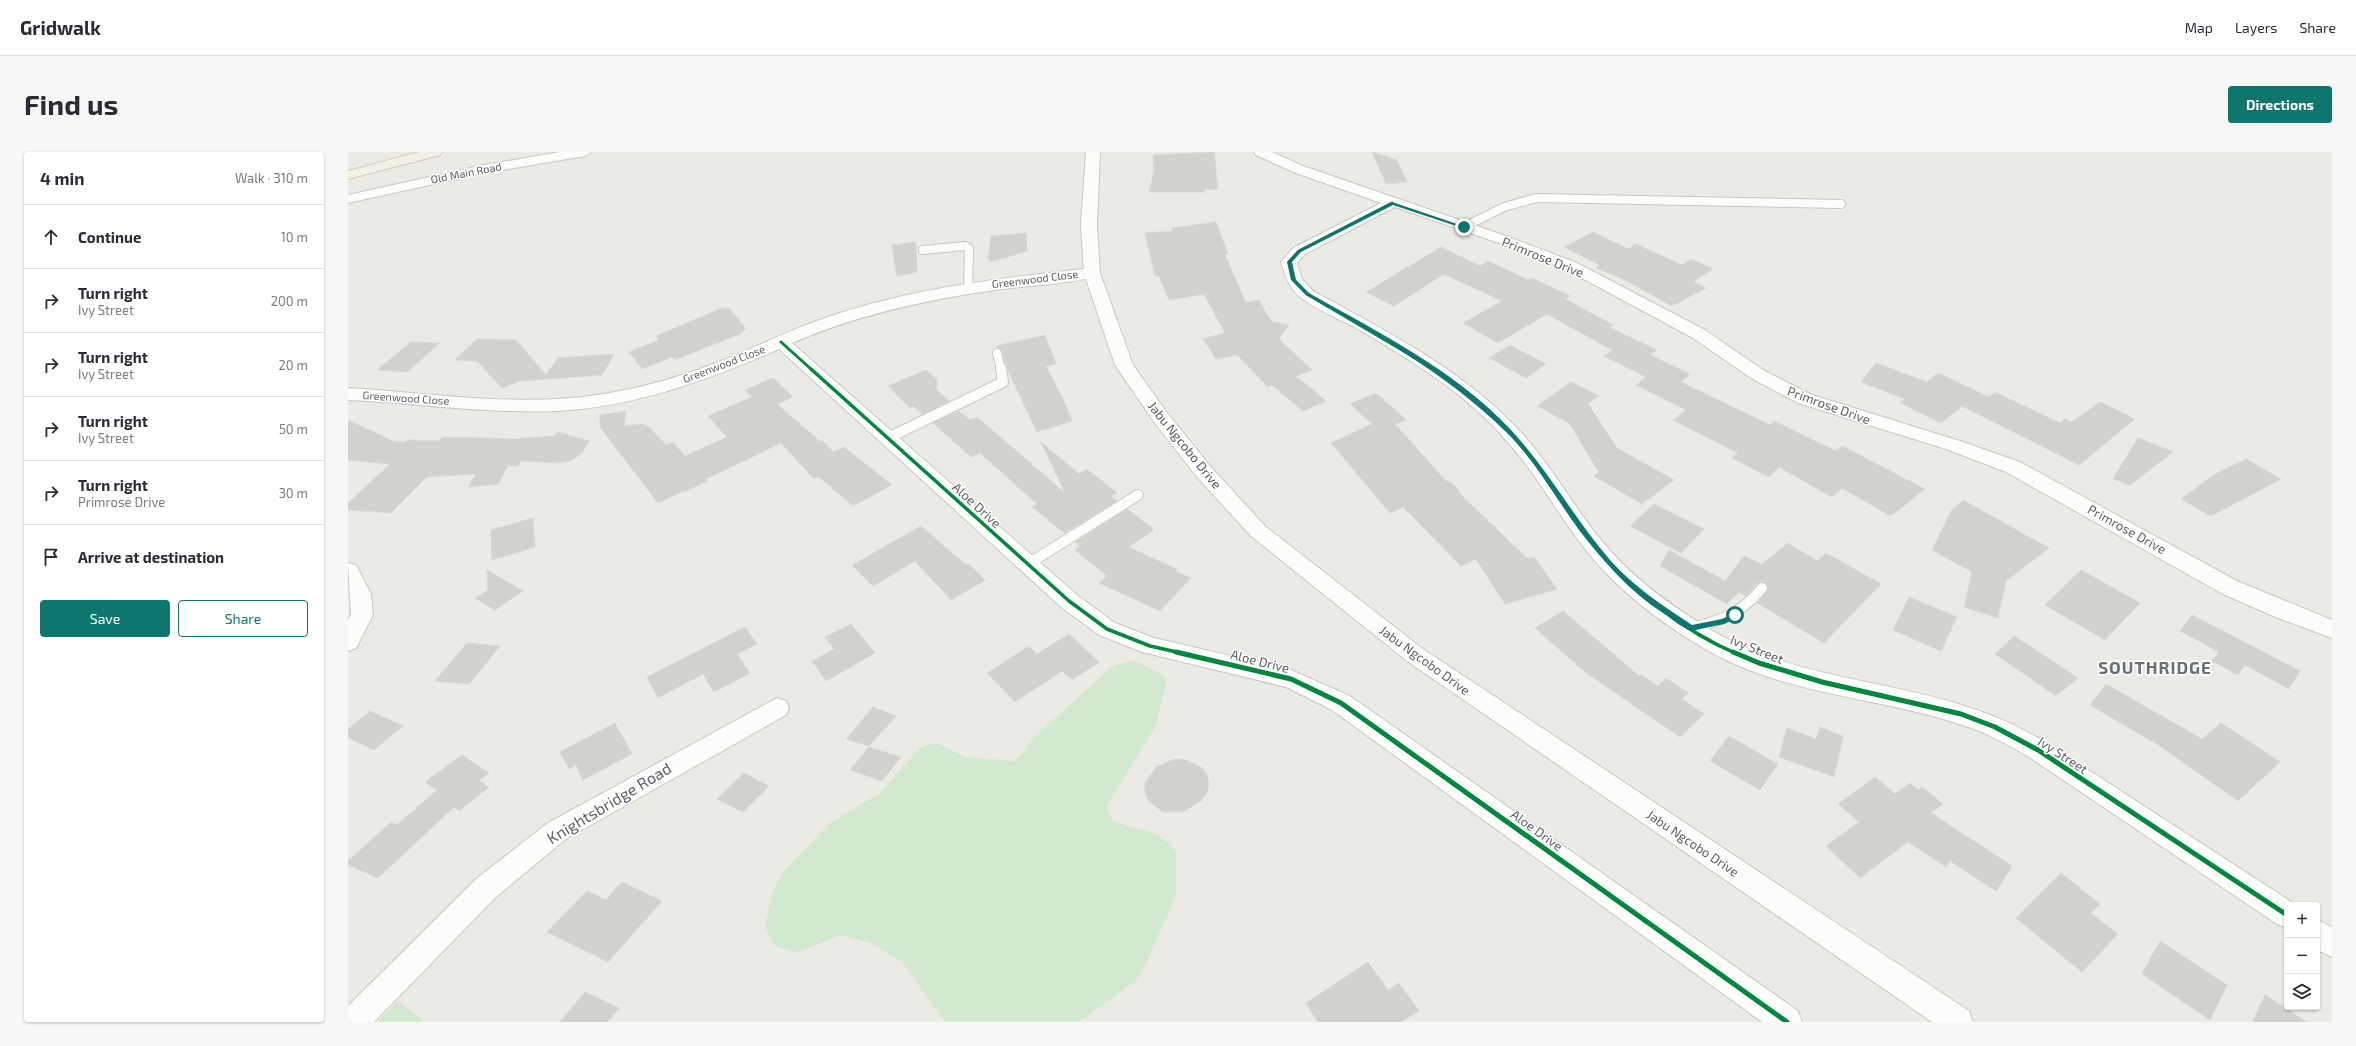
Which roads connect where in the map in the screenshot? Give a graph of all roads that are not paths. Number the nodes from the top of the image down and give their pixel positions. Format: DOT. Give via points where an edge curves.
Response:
graph roads {
  1 [pos="435,152"];
  2 [pos="585,152"];
  3 [pos="1093,152"];
  4 [pos="1262,152"];
  5 [pos="348,175"];
  6 [pos="348,199"];
  7 [pos="1392,203"];
  8 [pos="1841,204"];
  9 [pos="1464,227"];
  10 [pos="923,250"];
  11 [pos="1092,273"];
  12 [pos="968,288"];
  13 [pos="781,342"];
  14 [pos="998,353"];
  15 [pos="348,394"];
  16 [pos="888,438"];
  17 [pos="1138,495"];
  18 [pos="1028,564"];
  19 [pos="348,571"];
  20 [pos="1762,588"];
  21 [pos="1691,628"];
  22 [pos="2332,629"];
  23 [pos="348,642"];
  24 [pos="777,708"];
  25 [pos="2284,913"];
  26 [pos="2320,936"];
  27 [pos="2332,943"];
  28 [pos="354,1022"];
  29 [pos="1787,1022"];
  30 [pos="1958,1022"];
  1 -- 5 [label="main road"];
  2 -- 6 [label="street, Old Main Road" via="484,169"];
  3 -- 11 [label="street, Jabu Ngcobo Drive" via="1089,225"];
  4 -- 7 [label="street, Primrose Drive" via="1298,169"];
  7 -- 9 [label="street, Primrose Drive"];
  7 -- 21 [label="street, Ivy Street" via="1299,251 1290,262 1294,280 1307,294 1413,355 1465,391 1514,437 1544,473 1581,528 1608,562 1653,603"];
  8 -- 9 [label="lane" via="1536,198 1504,207"];
  9 -- 22 [label="street, Primrose Drive" via="1571,266 1699,334 1757,374 1804,399 1953,445 2013,467 2229,587 2282,611"];
  10 -- 12 [label="lane" via="965,246 970,248"];
  11 -- 12 [label="street, Greenwood Close"];
  11 -- 30 [label="street, Jabu Ngcobo Drive" via="1124,365 1175,436 1258,531 1415,655"];
  12 -- 13 [label="street, Greenwood Close" via="901,301 832,321"];
  13 -- 15 [label="street, Greenwood Close" via="705,373 648,390 589,402 511,406"];
  13 -- 16 [label="street, Aloe Drive"];
  14 -- 16 [label="lane" via="1003,382"];
  16 -- 18 [label="street, Aloe Drive"];
  17 -- 18 [label="lane"];
  18 -- 29 [label="street, Aloe Drive" via="1069,601 1107,629 1150,646 1291,679 1342,703"];
  19 -- 23 [label="street" via="360,594 362,615"];
  20 -- 21 [label="lane" via="1752,602 1724,622"];
  21 -- 25 [label="street, Ivy Street" via="1746,658 1796,675 1950,711 2009,733"];
  24 -- 28 [label="street, Knightsbridge Road" via="557,831 486,888"];
  26 -- 27 [label="street"];
}
